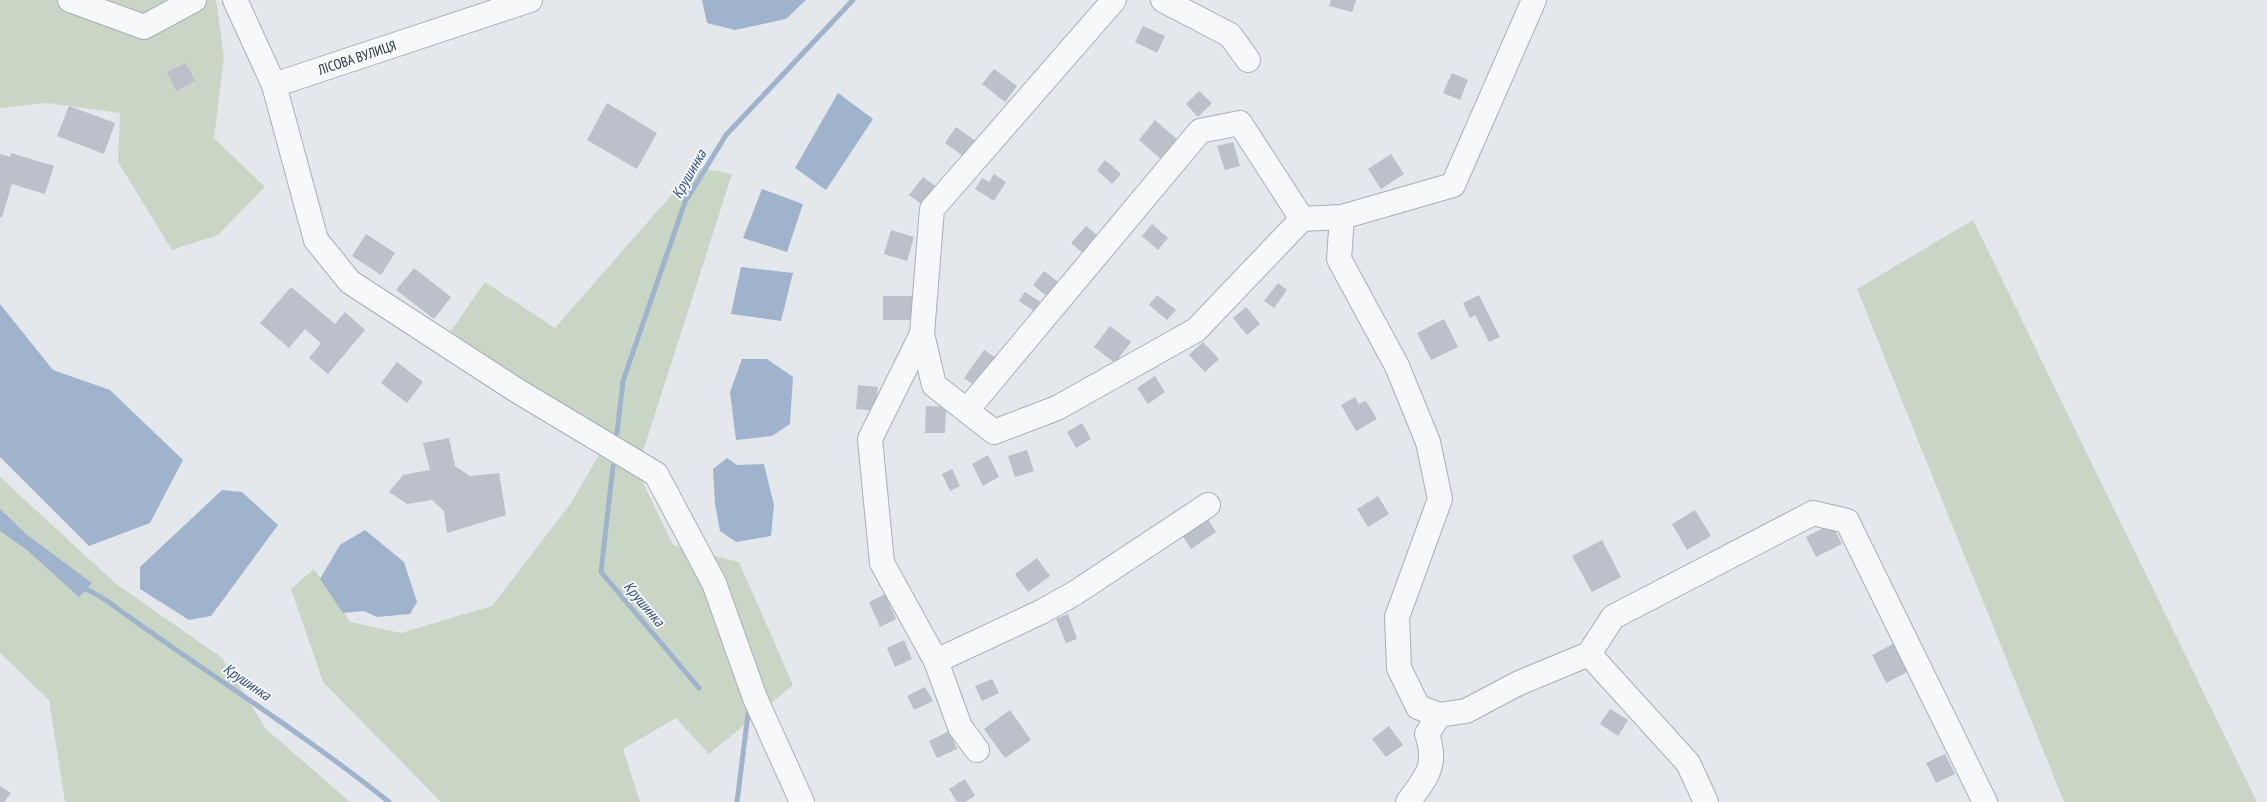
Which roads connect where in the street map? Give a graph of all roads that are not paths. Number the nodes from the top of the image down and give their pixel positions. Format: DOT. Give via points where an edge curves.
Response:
graph roads {
  1 [pos="70,0"];
  2 [pos="194,0"];
  3 [pos="235,0"];
  4 [pos="530,0"];
  5 [pos="1114,0"];
  6 [pos="1163,0"];
  7 [pos="1534,0"];
  8 [pos="1248,60"];
  9 [pos="274,85"];
  10 [pos="1342,217"];
  11 [pos="1302,219"];
  12 [pos="922,334"];
  13 [pos="967,410"];
  14 [pos="1208,505"];
  15 [pos="1589,654"];
  16 [pos="936,661"];
  17 [pos="1439,715"];
  18 [pos="977,750"];
  19 [pos="802,802"];
  20 [pos="1408,802"];
  21 [pos="1706,802"];
  22 [pos="1985,802"];
  1 -- 2 [label="street" via="144,27"];
  3 -- 9 [label="street"];
  4 -- 9 [label="street, ЛІСОВА ВУЛИЦЯ"];
  5 -- 12 [label="street" via="932,209"];
  6 -- 8 [label="street" via="1230,35"];
  7 -- 10 [label="street" via="1453,185"];
  9 -- 19 [label="street" via="316,240 350,282 516,390 656,474 714,583 755,698"];
  10 -- 11 [label="street"];
  10 -- 17 [label="street" via="1339,259 1397,366 1428,442 1440,499 1397,617 1398,668 1418,707"];
  11 -- 13 [label="street" via="1196,330 1057,408 994,432"];
  11 -- 13 [label="street" via="1240,122 1200,131"];
  12 -- 13 [label="street" via="934,385"];
  12 -- 16 [label="street" via="870,439 882,563"];
  14 -- 16 [label="street" via="1075,593"];
  15 -- 17 [label="street" via="1519,683 1466,711"];
  15 -- 21 [label="street" via="1688,763"];
  15 -- 22 [label="street" via="1613,617 1813,513 1846,522"];
  16 -- 18 [label="street" via="960,727"];
  17 -- 20 [label="street" via="1428,734 1433,751 1427,777"];
}
